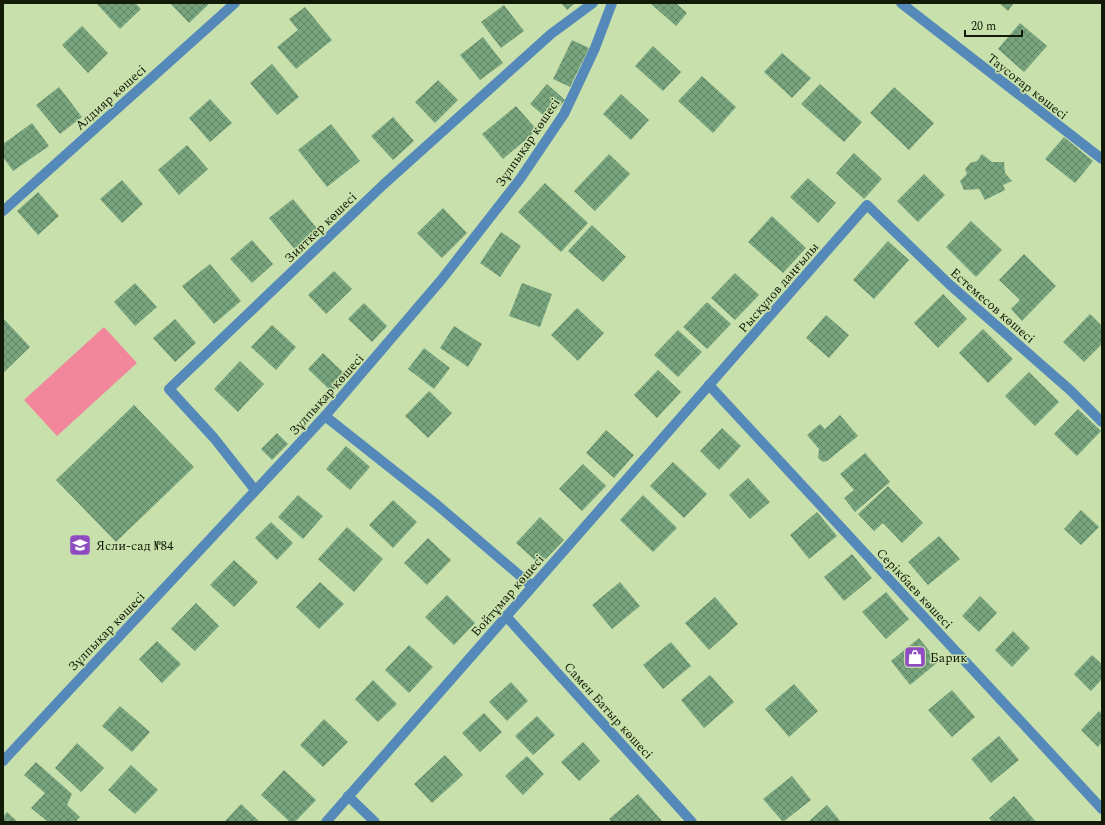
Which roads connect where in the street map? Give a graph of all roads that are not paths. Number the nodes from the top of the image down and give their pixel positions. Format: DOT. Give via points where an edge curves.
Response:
graph roads {
  1 [pos="235,3"];
  2 [pos="593,3"];
  3 [pos="612,3"];
  4 [pos="901,3"];
  5 [pos="1102,159"];
  6 [pos="867,205"];
  7 [pos="3,211"];
  8 [pos="709,385"];
  9 [pos="325,416"];
  10 [pos="1102,422"];
  11 [pos="255,490"];
  12 [pos="532,586"];
  13 [pos="506,616"];
  14 [pos="3,761"];
  15 [pos="348,796"];
  16 [pos="1102,809"];
  17 [pos="326,822"];
  18 [pos="375,822"];
  19 [pos="692,822"];
  1 -- 7 [label="street, Алдияр көшесі"];
  2 -- 11 [label="street, Зияткер көшесі" via="551,34 389,180 169,389 214,438"];
  3 -- 9 [label="street, Зұлпықар көшесі" via="595,48 564,114 520,179 442,279"];
  4 -- 5 [label="street, Тауcоғар көшесі"];
  6 -- 8 [label="street, Рысқұлов даңғылы"];
  6 -- 10 [label="street, Естемесов көшесі" via="949,284 1070,390"];
  8 -- 12 [label="street, Бойтұмар көшесі"];
  8 -- 16 [label="street, Серікбаев көшесі"];
  9 -- 11 [label="street, Зұлпықар көшесі"];
  9 -- 12 [label="street" via="436,504"];
  11 -- 14 [label="street, Зұлпықар көшесі"];
  12 -- 13 [label="street, Бойтұмар көшесі"];
  13 -- 15 [label="street, Бойтұмар көшесі"];
  13 -- 19 [label="street, Самен Батыр көшесі"];
  15 -- 17 [label="street, Бойтұмар көшесі"];
  15 -- 18 [label="street"];
}
